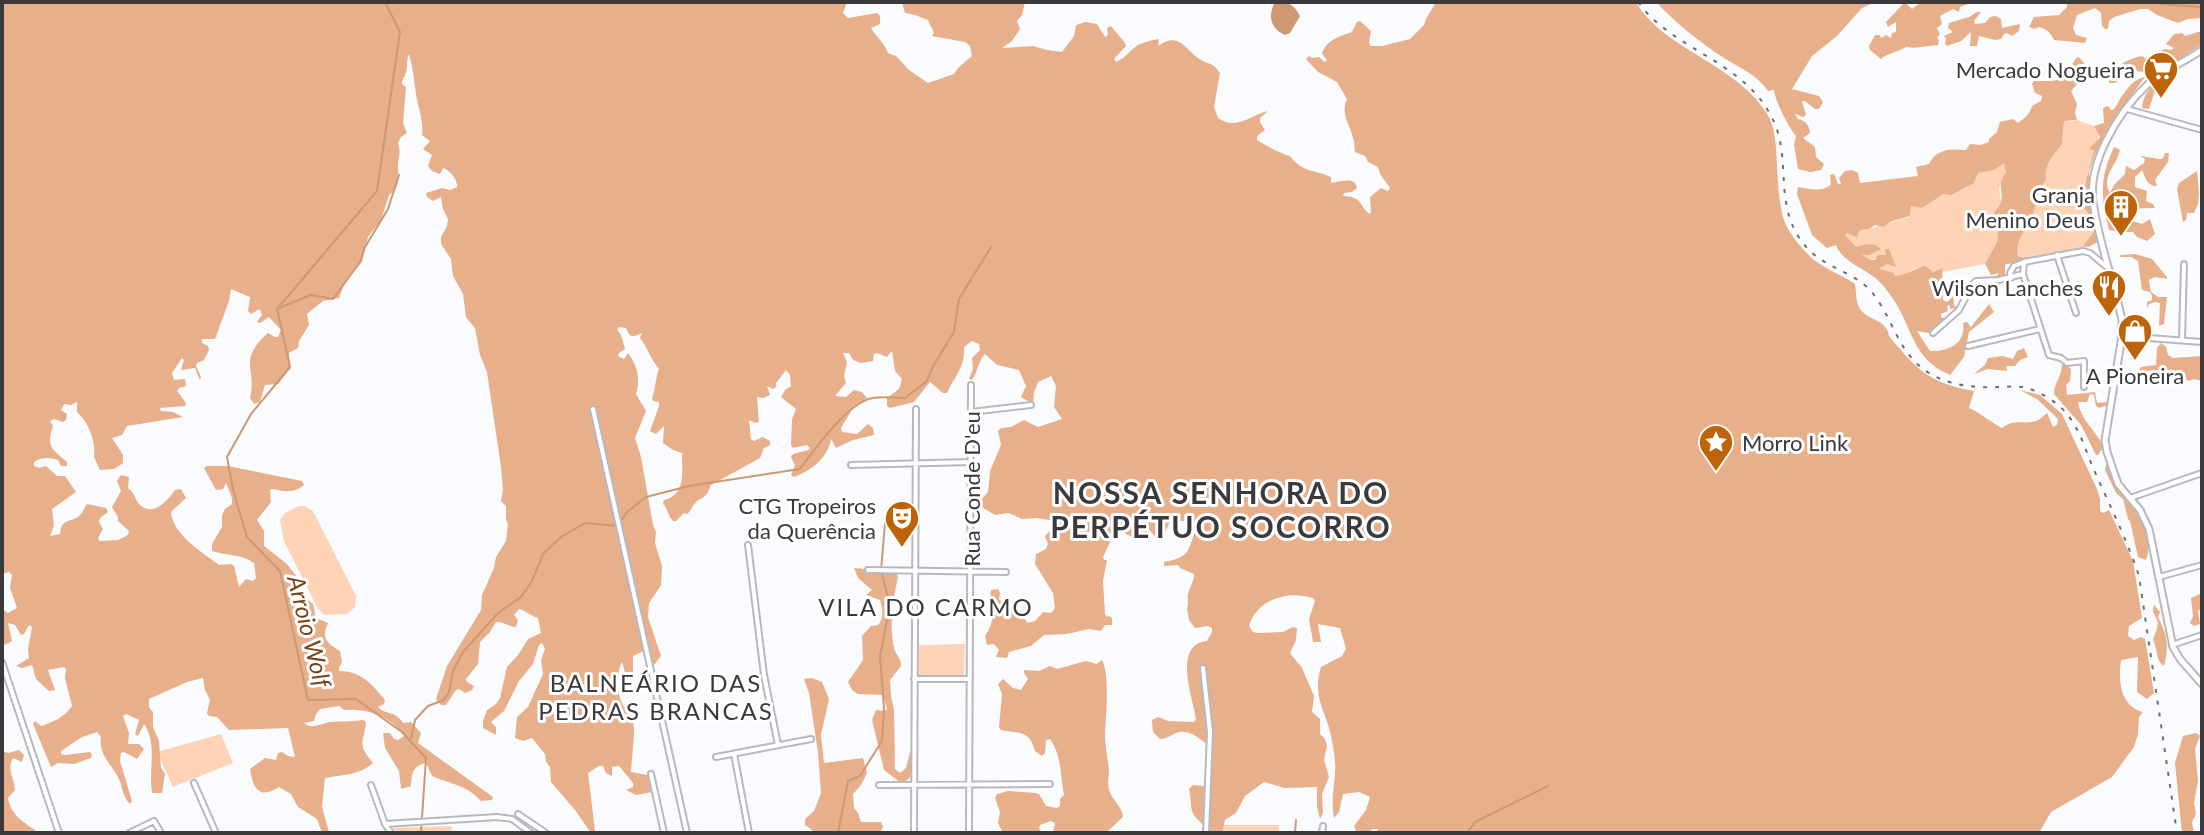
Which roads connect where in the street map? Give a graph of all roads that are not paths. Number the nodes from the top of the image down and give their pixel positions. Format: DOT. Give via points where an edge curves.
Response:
graph roads {
  1 [pos="2202,50"];
  2 [pos="2127,109"];
  3 [pos="2202,130"];
  4 [pos="2057,255"];
  5 [pos="2024,262"];
  6 [pos="2184,264"];
  7 [pos="2110,270"];
  8 [pos="2023,274"];
  9 [pos="2011,278"];
  10 [pos="2076,313"];
  11 [pos="2040,329"];
  12 [pos="1933,333"];
  13 [pos="2122,336"];
  14 [pos="2182,340"];
  15 [pos="2202,342"];
  16 [pos="1968,346"];
  17 [pos="971,385"];
  18 [pos="2084,387"];
  19 [pos="1031,405"];
  20 [pos="593,409"];
  21 [pos="916,409"];
  22 [pos="971,412"];
  23 [pos="971,462"];
  24 [pos="916,463"];
  25 [pos="851,465"];
  26 [pos="2202,473"];
  27 [pos="2130,498"];
  28 [pos="748,545"];
  29 [pos="2202,565"];
  30 [pos="868,570"];
  31 [pos="915,571"];
  32 [pos="970,571"];
  33 [pos="1006,572"];
  34 [pos="2159,577"];
  35 [pos="2202,635"];
  36 [pos="2172,645"];
  37 [pos="2,662"];
  38 [pos="1203,668"];
  39 [pos="914,679"];
  40 [pos="970,679"];
  41 [pos="2202,684"];
  42 [pos="811,739"];
  43 [pos="778,745"];
  44 [pos="734,754"];
  45 [pos="716,757"];
  46 [pos="651,774"];
  47 [pos="194,783"];
  48 [pos="1050,784"];
  49 [pos="371,785"];
  50 [pos="879,785"];
  51 [pos="914,785"];
  52 [pos="969,785"];
  53 [pos="518,814"];
  54 [pos="385,824"];
  55 [pos="1323,826"];
  56 [pos="535,831"];
  57 [pos="59,833"];
  58 [pos="129,833"];
  59 [pos="161,833"];
  60 [pos="216,833"];
  61 [pos="391,833"];
  62 [pos="546,833"];
  63 [pos="664,833"];
  64 [pos="687,833"];
  65 [pos="749,833"];
  66 [pos="914,833"];
  67 [pos="969,833"];
  68 [pos="1206,833"];
  69 [pos="1322,833"];
  1 -- 2 [label="street" via="2147,85"];
  2 -- 3 [label="street"];
  2 -- 7 [label="street" via="2106,141 2092,181"];
  4 -- 5 [label="street"];
  4 -- 7 [label="street" via="2088,251"];
  4 -- 10 [label="street"];
  5 -- 8 [label="street"];
  5 -- 9 [label="street" via="2014,266"];
  6 -- 14 [label="street"];
  7 -- 13 [label="street"];
  8 -- 9 [label="street"];
  8 -- 11 [label="street"];
  9 -- 12 [label="street" via="1976,281 1959,310"];
  11 -- 16 [label="street"];
  11 -- 18 [label="street" via="2050,356 2067,363 2084,361"];
  13 -- 14 [label="street"];
  13 -- 27 [label="street" via="2105,440 2118,484"];
  14 -- 15 [label="street"];
  17 -- 22 [label="street, Rua Conde D'eu"];
  19 -- 22 [label="street"];
  20 -- 64 [label="street"];
  21 -- 24 [label="street"];
  22 -- 23 [label="street, Rua Conde D'eu"];
  23 -- 24 [label="street"];
  23 -- 32 [label="street, Rua Conde D'eu"];
  24 -- 25 [label="street"];
  24 -- 31 [label="street"];
  26 -- 27 [label="street"];
  27 -- 34 [label="street" via="2149,529"];
  28 -- 43 [label="street"];
  29 -- 34 [label="street"];
  30 -- 31 [label="street"];
  31 -- 32 [label="street"];
  31 -- 39 [label="street"];
  32 -- 33 [label="street"];
  32 -- 40 [label="street, Rua Conde D'eu"];
  34 -- 36 [label="street"];
  35 -- 36 [label="street"];
  36 -- 41 [label="street"];
  37 -- 57 [label="street"];
  38 -- 68 [label="street" via="1210,732"];
  39 -- 40 [label="street"];
  39 -- 51 [label="street"];
  40 -- 52 [label="street, Rua Conde D'eu"];
  42 -- 43 [label="street"];
  43 -- 44 [label="street"];
  44 -- 45 [label="street"];
  44 -- 65 [label="street"];
  46 -- 63 [label="street"];
  47 -- 60 [label="street"];
  48 -- 52 [label="street"];
  49 -- 54 [label="street"];
  50 -- 51 [label="street"];
  51 -- 52 [label="street"];
  51 -- 66 [label="street"];
  52 -- 67 [label="street, Rua Conde D'eu"];
  53 -- 56 [label="street"];
  54 -- 56 [label="street" via="497,817"];
  54 -- 61 [label="street"];
  55 -- 69 [label="street"];
  56 -- 62 [label="street"];
  58 -- 59 [label="street" via="154,821"];
}
